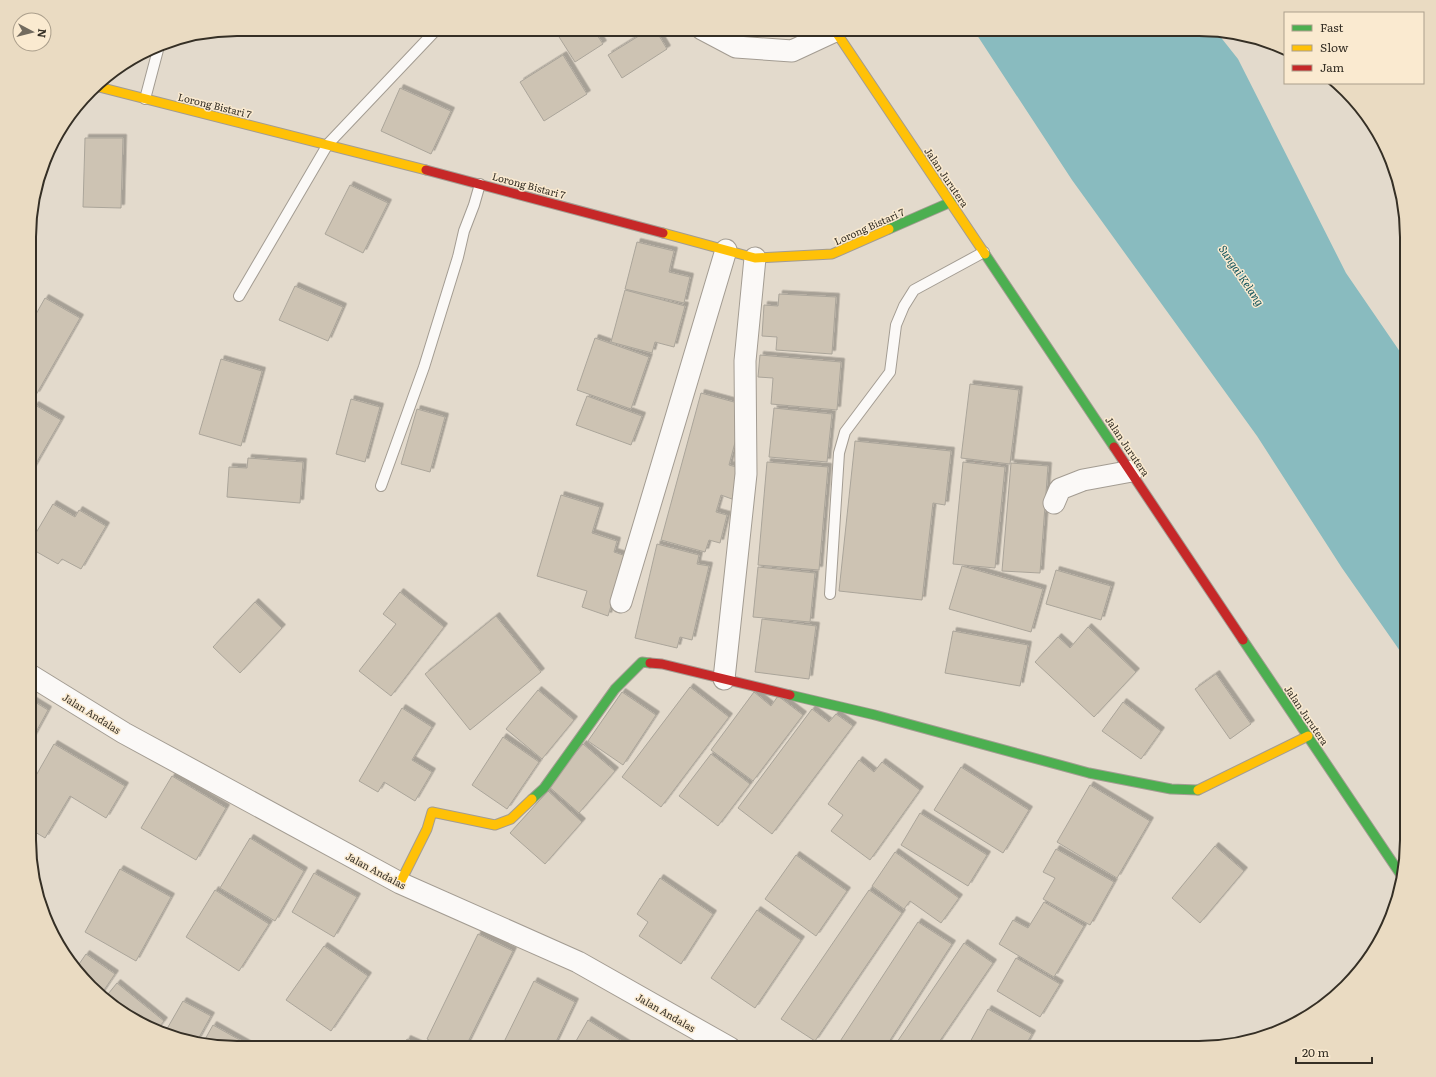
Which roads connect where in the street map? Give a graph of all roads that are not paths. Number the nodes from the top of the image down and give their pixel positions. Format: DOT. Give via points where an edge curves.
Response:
graph roads {
  1 [pos="430,36"];
  2 [pos="715,36"];
  3 [pos="823,36"];
  4 [pos="839,36"];
  5 [pos="157,52"];
  6 [pos="102,88"];
  7 [pos="146,99"];
  8 [pos="328,144"];
  9 [pos="480,184"];
  10 [pos="951,202"];
  11 [pos="726,250"];
  12 [pos="984,252"];
  13 [pos="754,258"];
  14 [pos="239,296"];
  15 [pos="1132,471"];
  16 [pos="381,486"];
  17 [pos="1054,503"];
  18 [pos="830,594"];
  19 [pos="621,602"];
  20 [pos="36,679"];
  21 [pos="724,679"];
  22 [pos="1308,736"];
  23 [pos="1398,869"];
  24 [pos="400,883"];
  25 [pos="718,1041"];
  1 -- 8 [label="lane"];
  2 -- 3 [label="street" via="736,47 792,51"];
  4 -- 10 [label="street, Jalan Jurutera"];
  5 -- 7 [label="lane"];
  6 -- 7 [label="street, Lorong Bistari 7"];
  7 -- 8 [label="street, Lorong Bistari 7"];
  8 -- 9 [label="street, Lorong Bistari 7"];
  8 -- 14 [label="lane"];
  9 -- 11 [label="street, Lorong Bistari 7"];
  9 -- 16 [label="lane" via="424,368"];
  10 -- 12 [label="street, Jalan Jurutera"];
  10 -- 13 [label="street, Lorong Bistari 7" via="832,254"];
  11 -- 13 [label="street, Lorong Bistari 7"];
  11 -- 19 [label="street"];
  12 -- 15 [label="street, Jalan Jurutera"];
  12 -- 18 [label="lane" via="914,290 896,325 890,372 845,432 839,453"];
  13 -- 21 [label="street" via="745,361 746,474"];
  15 -- 17 [label="street" via="1083,480 1060,489"];
  15 -- 22 [label="street, Jalan Jurutera"];
  20 -- 24 [label="street, Jalan Andalas" via="124,733"];
  21 -- 22 [label="street" via="875,715 1089,773 1171,789 1197,790"];
  21 -- 24 [label="street" via="662,664 642,662 615,689 544,788 511,819 495,825 432,812"];
  22 -- 23 [label="street, Jalan Jurutera"];
  24 -- 25 [label="street, Jalan Andalas" via="578,962"];
}
